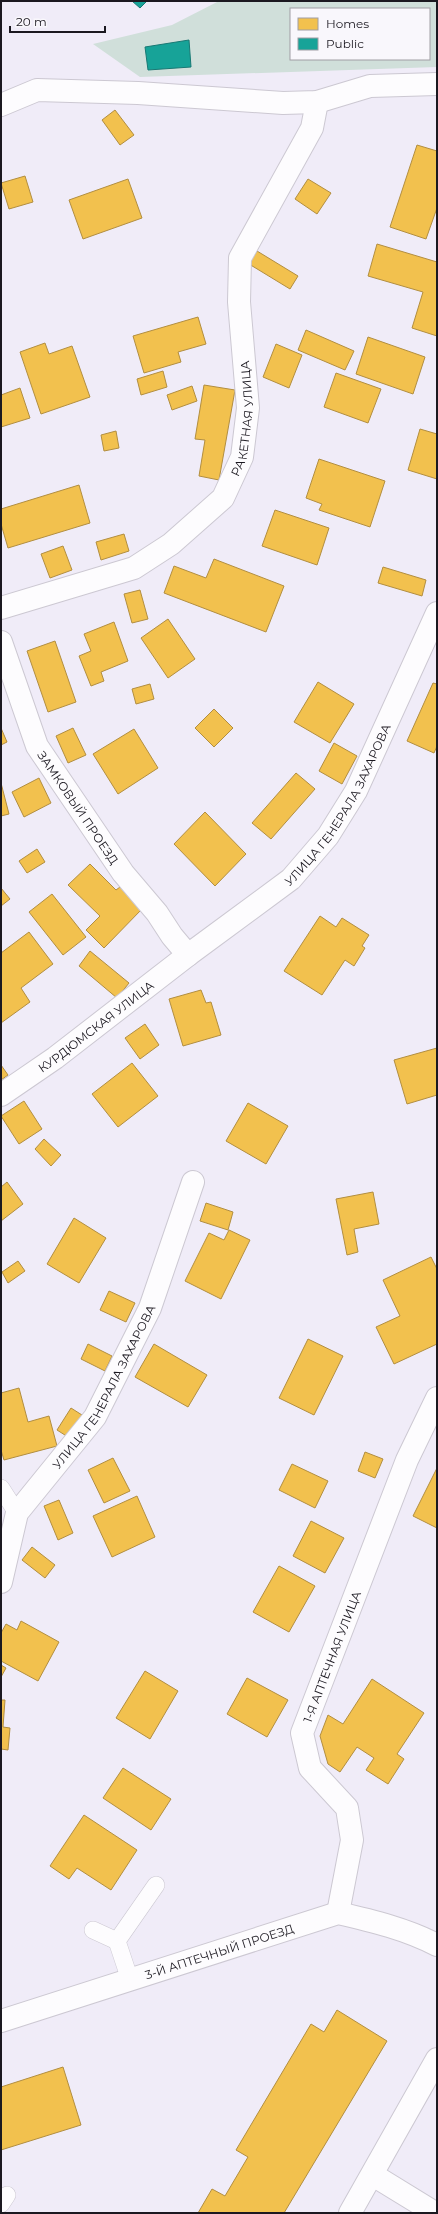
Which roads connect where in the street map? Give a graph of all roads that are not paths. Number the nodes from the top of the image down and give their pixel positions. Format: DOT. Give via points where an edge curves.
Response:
graph roads {
  1 [pos="437,84"];
  2 [pos="317,102"];
  3 [pos="1,105"];
  4 [pos="1,608"];
  5 [pos="437,613"];
  6 [pos="1,642"];
  7 [pos="188,955"];
  8 [pos="1,1095"];
  9 [pos="193,1182"];
  10 [pos="437,1398"];
  11 [pos="1,1488"];
  12 [pos="17,1513"];
  13 [pos="1,1582"];
  14 [pos="156,1885"];
  15 [pos="338,1914"];
  16 [pos="93,1930"];
  17 [pos="117,1941"];
  18 [pos="437,1945"];
  19 [pos="130,1980"];
  20 [pos="1,2021"];
  21 [pos="437,2059"];
  22 [pos="373,2175"];
  23 [pos="1,2197"];
  24 [pos="1,2204"];
  25 [pos="350,2213"];
  26 [pos="436,2213"];
  1 -- 2 [label="street" via="370,86"];
  2 -- 3 [label="street" via="283,103 138,93 37,90"];
  2 -- 4 [label="street, РАКЕТНАЯ УЛИЦА" via="312,128 240,258 239,302 248,408 242,457 223,498 171,544 134,568"];
  5 -- 7 [label="street, УЛИЦА ГЕНЕРАЛА ЗАХАРОВА" via="356,791 328,836 291,879"];
  6 -- 7 [label="street, ЗАМКОВЫЙ ПРОЕЗД" via="37,746 123,873"];
  7 -- 8 [label="street, КУРДЮМСКАЯ УЛИЦА" via="55,1058"];
  9 -- 12 [label="street, УЛИЦА ГЕНЕРАЛА ЗАХАРОВА" via="150,1308 95,1417"];
  10 -- 15 [label="street, 1-Я АПТЕЧНАЯ УЛИЦА" via="407,1460 302,1733 310,1768 347,1808 352,1840"];
  11 -- 12 [label="lane"];
  12 -- 13 [label="street, УЛИЦА ГЕНЕРАЛА ЗАХАРОВА"];
  14 -- 17 [label="lane"];
  15 -- 18 [label="street, 3-Й АПТЕЧНЫЙ ПРОЕЗД" via="374,1921"];
  15 -- 19 [label="street, 3-Й АПТЕЧНЫЙ ПРОЕЗД"];
  16 -- 17 [label="lane"];
  17 -- 19 [label="lane"];
  19 -- 20 [label="street, 3-Й АПТЕЧНЫЙ ПРОЕЗД"];
  21 -- 22 [label="street"];
  22 -- 25 [label="street"];
  22 -- 26 [label="street"];
  23 -- 24 [label="lane" via="7,2195"];
}
